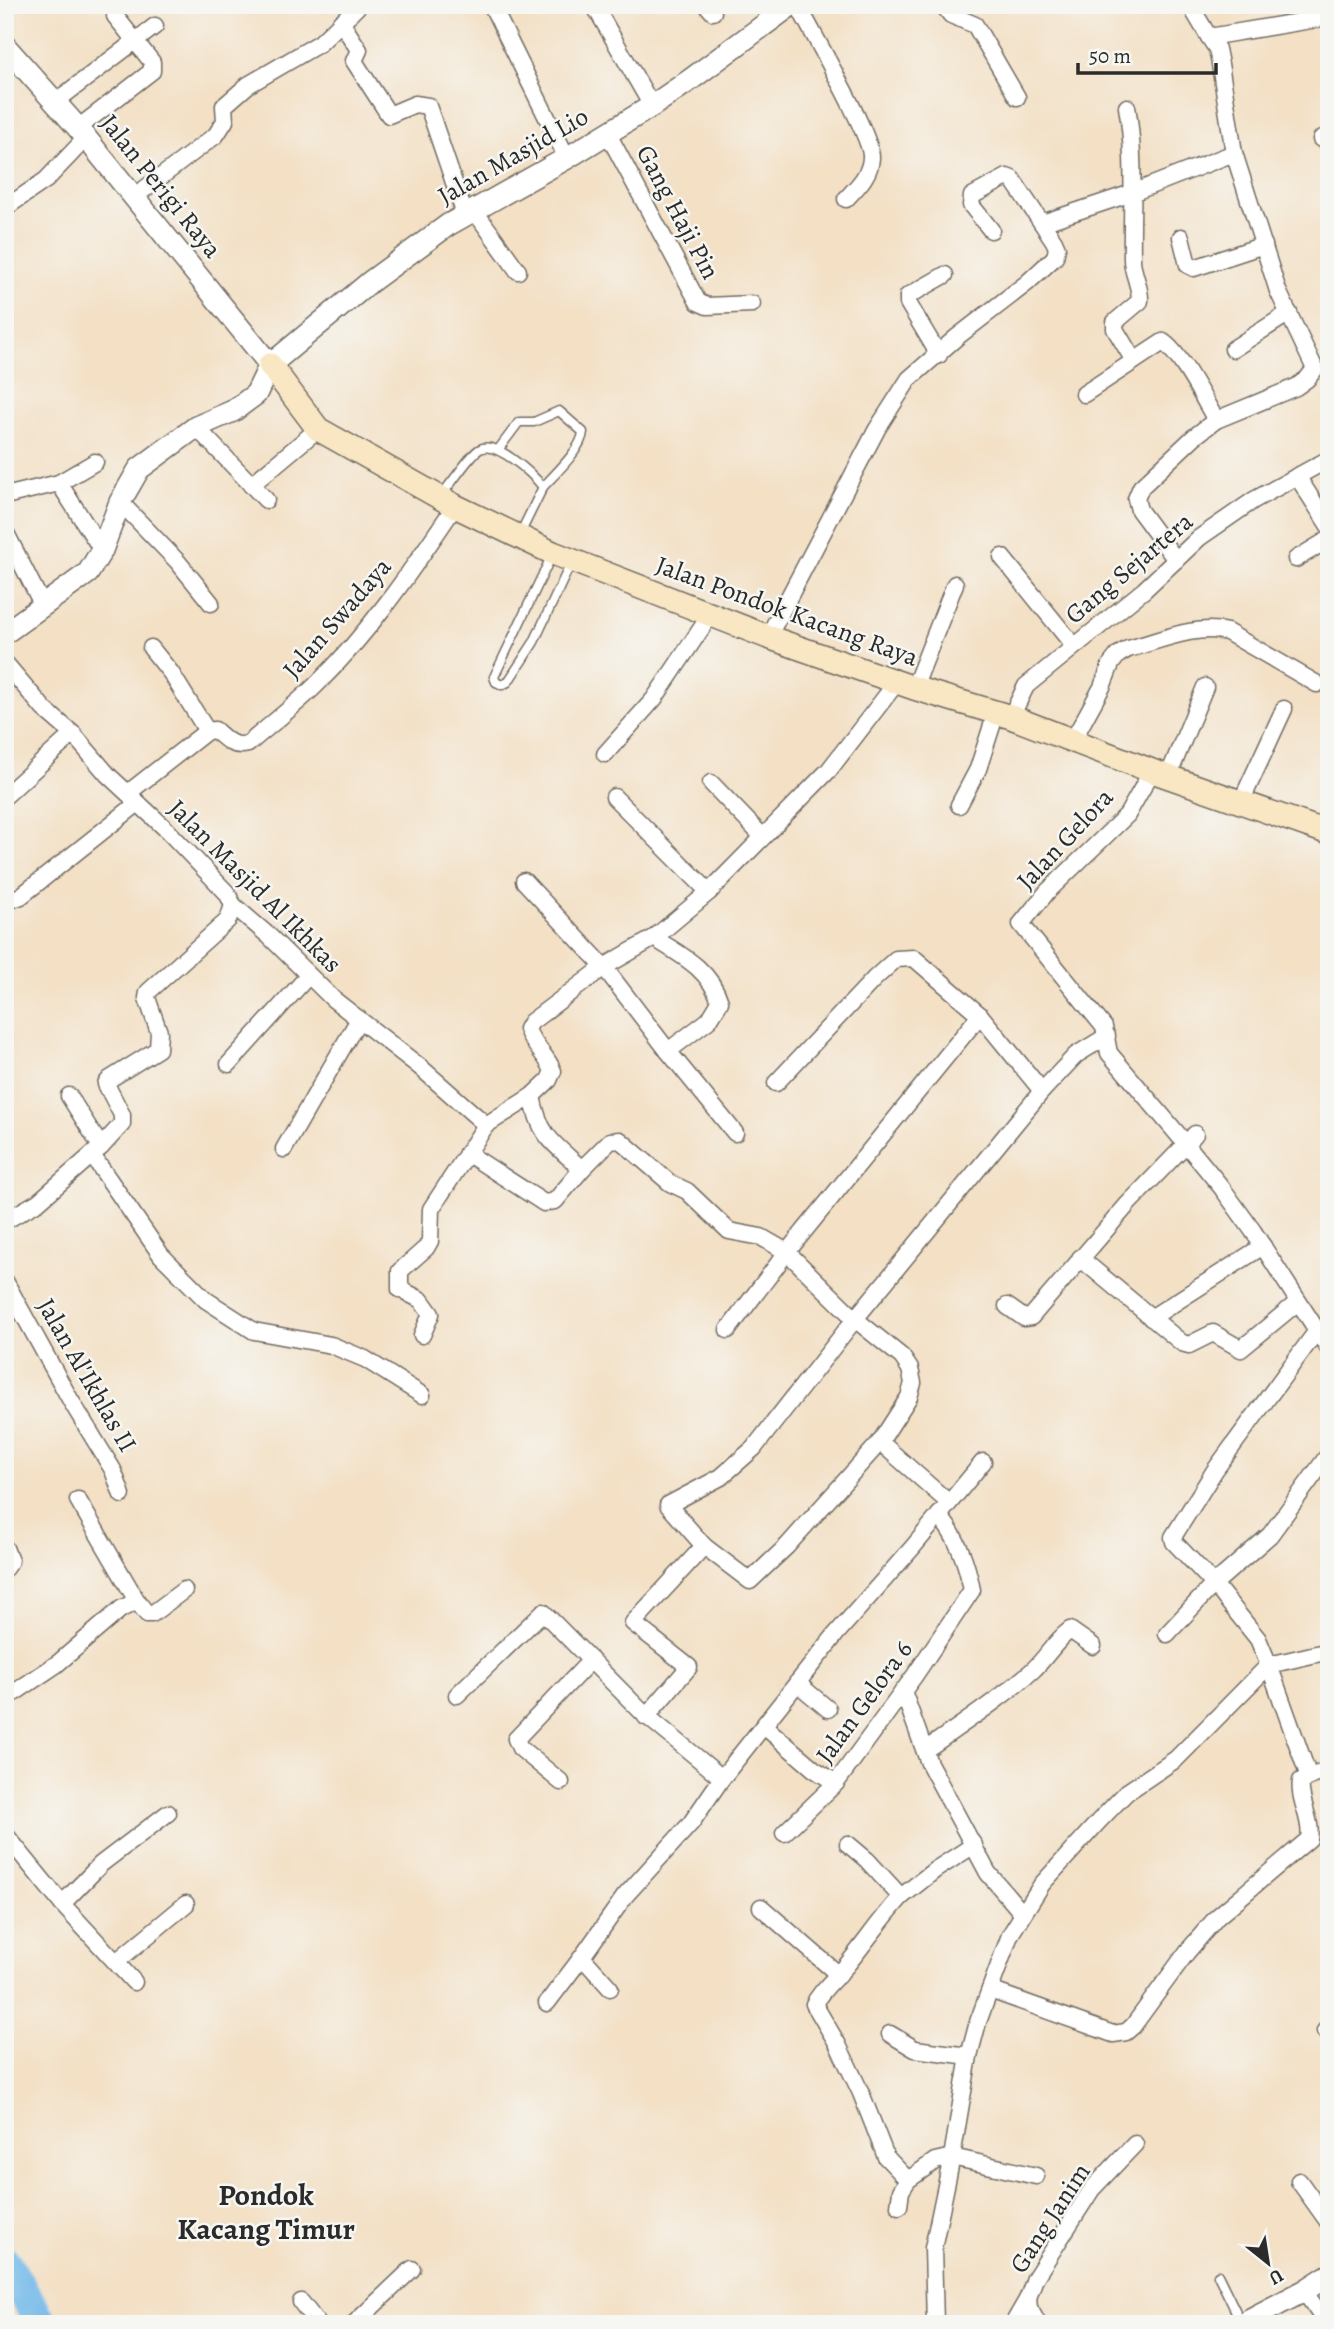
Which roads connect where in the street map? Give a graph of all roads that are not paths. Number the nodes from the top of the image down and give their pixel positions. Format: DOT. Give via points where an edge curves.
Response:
graph roads {
  1 [pos="359,5"];
  2 [pos="594,5"];
  3 [pos="791,5"];
  4 [pos="798,5"];
  5 [pos="943,5"];
  6 [pos="1191,5"];
  7 [pos="494,10"];
  8 [pos="115,16"];
  9 [pos="1329,17"];
  10 [pos="341,22"];
  11 [pos="155,26"];
  12 [pos="1209,37"];
  13 [pos="135,41"];
  14 [pos="5,46"];
  15 [pos="1017,97"];
  16 [pos="55,102"];
  17 [pos="652,106"];
  18 [pos="1127,107"];
  19 [pos="82,133"];
  20 [pos="608,134"];
  21 [pos="1234,153"];
  22 [pos="567,158"];
  23 [pos="1132,193"];
  24 [pos="134,197"];
  25 [pos="846,199"];
  26 [pos="5,208"];
  27 [pos="470,213"];
  28 [pos="1042,223"];
  29 [pos="991,230"];
  30 [pos="1181,237"];
  31 [pos="1264,245"];
  32 [pos="518,271"];
  33 [pos="945,275"];
  34 [pos="752,304"];
  35 [pos="1289,313"];
  36 [pos="1233,349"];
  37 [pos="939,355"];
  38 [pos="1135,361"];
  39 [pos="270,365"];
  40 [pos="1084,394"];
  41 [pos="1216,420"];
  42 [pos="195,428"];
  43 [pos="318,429"];
  44 [pos="498,450"];
  45 [pos="1329,459"];
  46 [pos="95,461"];
  47 [pos="1297,476"];
  48 [pos="59,483"];
  49 [pos="251,485"];
  50 [pos="543,487"];
  51 [pos="5,496"];
  52 [pos="266,500"];
  53 [pos="447,501"];
  54 [pos="120,502"];
  55 [pos="1329,526"];
  56 [pos="5,531"];
  57 [pos="519,536"];
  58 [pos="1329,539"];
  59 [pos="102,550"];
  60 [pos="563,557"];
  61 [pos="1002,557"];
  62 [pos="1296,559"];
  63 [pos="1177,560"];
  64 [pos="955,584"];
  65 [pos="211,603"];
  66 [pos="43,606"];
  67 [pos="711,614"];
  68 [pos="5,633"];
  69 [pos="768,637"];
  70 [pos="1074,646"];
  71 [pos="151,648"];
  72 [pos="5,663"];
  73 [pos="1317,684"];
  74 [pos="906,685"];
  75 [pos="1205,687"];
  76 [pos="1284,709"];
  77 [pos="1003,715"];
  78 [pos="207,731"];
  79 [pos="73,734"];
  80 [pos="1073,740"];
  81 [pos="606,754"];
  82 [pos="1160,774"];
  83 [pos="711,783"];
  84 [pos="5,796"];
  85 [pos="614,797"];
  86 [pos="133,798"];
  87 [pos="1241,802"];
  88 [pos="960,805"];
  89 [pos="1329,833"];
  90 [pos="763,837"];
  91 [pos="524,881"];
  92 [pos="709,892"];
  93 [pos="5,902"];
  94 [pos="233,905"];
  95 [pos="654,938"];
  96 [pos="604,967"];
  97 [pos="308,976"];
  98 [pos="980,1015"];
  99 [pos="359,1019"];
  100 [pos="1107,1036"];
  101 [pos="668,1051"];
  102 [pos="229,1064"];
  103 [pos="776,1083"];
  104 [pos="1042,1091"];
  105 [pos="69,1096"];
  106 [pos="532,1096"];
  107 [pos="486,1125"];
  108 [pos="735,1133"];
  109 [pos="1191,1139"];
  110 [pos="284,1149"];
  111 [pos="96,1151"];
  112 [pos="467,1153"];
  113 [pos="582,1168"];
  114 [pos="5,1221"];
  115 [pos="1264,1246"];
  116 [pos="787,1252"];
  117 [pos="1080,1258"];
  118 [pos="5,1280"];
  119 [pos="1298,1301"];
  120 [pos="1007,1306"];
  121 [pos="1152,1318"];
  122 [pos="855,1319"];
  123 [pos="728,1329"];
  124 [pos="1316,1332"];
  125 [pos="422,1335"];
  126 [pos="1329,1349"];
  127 [pos="422,1395"];
  128 [pos="880,1442"];
  129 [pos="1329,1454"];
  130 [pos="983,1462"];
  131 [pos="122,1495"];
  132 [pos="78,1500"];
  133 [pos="944,1508"];
  134 [pos="704,1546"];
  135 [pos="5,1548"];
  136 [pos="5,1568"];
  137 [pos="1213,1584"];
  138 [pos="184,1590"];
  139 [pos="137,1601"];
  140 [pos="1167,1634"];
  141 [pos="1093,1646"];
  142 [pos="1329,1651"];
  143 [pos="591,1660"];
  144 [pos="1269,1664"];
  145 [pos="797,1683"];
  146 [pos="903,1691"];
  147 [pos="457,1695"];
  148 [pos="5,1699"];
  149 [pos="828,1709"];
  150 [pos="646,1717"];
  151 [pos="764,1726"];
  152 [pos="923,1744"];
  153 [pos="1329,1770"];
  154 [pos="1309,1777"];
  155 [pos="722,1778"];
  156 [pos="561,1782"];
  157 [pos="836,1783"];
  158 [pos="168,1813"];
  159 [pos="784,1833"];
  160 [pos="5,1835"];
  161 [pos="848,1844"];
  162 [pos="974,1845"];
  163 [pos="901,1897"];
  164 [pos="62,1904"];
  165 [pos="186,1905"];
  166 [pos="761,1908"];
  167 [pos="1022,1913"];
  168 [pos="582,1957"];
  169 [pos="116,1962"];
  170 [pos="839,1975"];
  171 [pos="134,1982"];
  172 [pos="610,1988"];
  173 [pos="990,1990"];
  174 [pos="547,2003"];
  175 [pos="890,2034"];
  176 [pos="969,2056"];
  177 [pos="1135,2144"];
  178 [pos="952,2157"];
  179 [pos="1036,2176"];
  180 [pos="908,2180"];
  181 [pos="1299,2181"];
  182 [pos="900,2206"];
  183 [pos="1329,2222"];
  184 [pos="412,2269"];
  185 [pos="1218,2275"];
  186 [pos="1329,2275"];
  187 [pos="1304,2291"];
  188 [pos="1028,2298"];
  189 [pos="301,2302"];
  190 [pos="318,2324"];
  191 [pos="354,2324"];
  192 [pos="935,2324"];
  193 [pos="1013,2324"];
  194 [pos="1038,2324"];
  195 [pos="1241,2324"];
  196 [pos="1327,2324"];
  1 -- 10 [label="street"];
  2 -- 17 [label="street"];
  3 -- 17 [label="street, Jalan Masjid Lio"];
  4 -- 25 [label="street" via="872,149 867,173"];
  5 -- 15 [label="street" via="951,15 975,25"];
  6 -- 12 [label="street"];
  7 -- 22 [label="street"];
  8 -- 13 [label="street"];
  9 -- 12 [label="street"];
  10 -- 24 [label="street" via="320,43 248,85 224,106 225,121 216,135"];
  10 -- 27 [label="street" via="359,50 354,61 389,115 415,104 428,106"];
  11 -- 13 [label="street"];
  12 -- 21 [label="street" via="1219,56"];
  13 -- 16 [label="street"];
  13 -- 19 [label="street" via="152,62 152,71"];
  14 -- 16 [label="street, Jalan Perigi Raya"];
  16 -- 19 [label="street, Jalan Perigi Raya"];
  17 -- 20 [label="street, Jalan Masjid Lio"];
  18 -- 23 [label="street"];
  19 -- 24 [label="street, Jalan Perigi Raya"];
  19 -- 26 [label="street" via="46,180"];
  20 -- 22 [label="street, Jalan Masjid Lio"];
  20 -- 34 [label="street, Gang Haji Pin" via="698,302 707,306"];
  21 -- 23 [label="street"];
  21 -- 31 [label="street"];
  22 -- 27 [label="street, Jalan Masjid Lio"];
  23 -- 28 [label="street"];
  23 -- 38 [label="street" via="1132,263 1140,301 1115,322 1115,329"];
  24 -- 39 [label="street, Jalan Perigi Raya"];
  27 -- 32 [label="street"];
  27 -- 39 [label="street, Jalan Masjid Lio" via="370,282"];
  28 -- 29 [label="street" via="1007,177 971,196 971,205"];
  28 -- 37 [label="street" via="1054,240 1055,257"];
  30 -- 31 [label="street" via="1188,265 1194,268"];
  31 -- 35 [label="street"];
  33 -- 37 [label="street" via="908,296"];
  35 -- 36 [label="street"];
  35 -- 41 [label="street" via="1314,364 1313,373 1296,387"];
  37 -- 69 [label="street" via="909,379 877,429"];
  38 -- 40 [label="street"];
  38 -- 41 [label="street" via="1158,344 1169,346"];
  39 -- 42 [label="street" via="256,394 233,411"];
  39 -- 43 [label="main road, Jalan Pondok Kacang Raya"];
  41 -- 63 [label="street" via="1141,487 1136,499 1139,510"];
  42 -- 49 [label="street"];
  42 -- 54 [label="street" via="139,469"];
  43 -- 49 [label="street"];
  43 -- 53 [label="main road, Jalan Pondok Kacang Raya"];
  44 -- 50 [label="lane"];
  44 -- 50 [label="lane" via="519,422 534,422 559,411 583,432 583,438"];
  44 -- 53 [label="lane" via="479,449 450,487"];
  45 -- 47 [label="street, Gang Sejartera"];
  46 -- 48 [label="street"];
  47 -- 55 [label="street"];
  47 -- 63 [label="street, Gang Sejartera" via="1199,538"];
  48 -- 51 [label="street"];
  48 -- 59 [label="street"];
  49 -- 52 [label="street"];
  50 -- 57 [label="lane"];
  53 -- 57 [label="main road, Jalan Pondok Kacang Raya"];
  53 -- 78 [label="street, Jalan Swadaya" via="404,581 317,685 248,744 231,744 215,730"];
  54 -- 59 [label="street"];
  54 -- 65 [label="street"];
  56 -- 66 [label="street"];
  57 -- 60 [label="main road, Jalan Pondok Kacang Raya"];
  58 -- 62 [label="street"];
  59 -- 66 [label="street" via="88,573"];
  60 -- 60 [label="lane" via="534,642 508,682 496,682 494,677"];
  60 -- 67 [label="main road, Jalan Pondok Kacang Raya"];
  61 -- 70 [label="street"];
  63 -- 70 [label="street, Gang Sejartera"];
  64 -- 74 [label="street"];
  66 -- 68 [label="street"];
  67 -- 69 [label="main road, Jalan Pondok Kacang Raya"];
  67 -- 81 [label="street" via="654,699"];
  69 -- 74 [label="main road, Jalan Pondok Kacang Raya"];
  70 -- 77 [label="street, Gang Sejartera" via="1026,686"];
  71 -- 78 [label="street"];
  72 -- 79 [label="street, Jalan Masjid Al Ikhkas" via="44,709"];
  73 -- 80 [label="street" via="1227,632 1212,628 1196,631 1118,655"];
  74 -- 77 [label="main road, Jalan Pondok Kacang Raya"];
  74 -- 90 [label="street"];
  75 -- 82 [label="street"];
  76 -- 87 [label="street"];
  77 -- 80 [label="main road, Jalan Pondok Kacang Raya"];
  77 -- 88 [label="street, Gang Sejartera"];
  78 -- 86 [label="street"];
  79 -- 84 [label="street"];
  79 -- 86 [label="street, Jalan Masjid Al Ikhkas"];
  80 -- 82 [label="main road, Jalan Pondok Kacang Raya"];
  82 -- 87 [label="main road, Jalan Pondok Kacang Raya"];
  82 -- 100 [label="street, Jalan Gelora" via="1021,923"];
  83 -- 90 [label="street"];
  85 -- 92 [label="street"];
  86 -- 93 [label="street" via="21,896"];
  86 -- 94 [label="street, Jalan Masjid Al Ikhkas" via="227,893"];
  87 -- 89 [label="main road, Jalan Pondok Kacang Raya"];
  90 -- 92 [label="street"];
  91 -- 96 [label="street"];
  92 -- 95 [label="street"];
  94 -- 97 [label="street, Jalan Masjid Al Ikhkas"];
  94 -- 111 [label="street" via="228,920 148,992 159,1032 158,1049 106,1084 122,1124"];
  95 -- 96 [label="street"];
  95 -- 101 [label="street" via="700,968 720,1002 709,1020"];
  96 -- 101 [label="street"];
  96 -- 106 [label="street" via="527,1029 553,1071"];
  97 -- 99 [label="street, Jalan Masjid Al Ikhkas"];
  97 -- 102 [label="street"];
  98 -- 103 [label="street" via="914,958 896,959"];
  98 -- 104 [label="street"];
  98 -- 116 [label="street"];
  99 -- 107 [label="street, Jalan Masjid Al Ikhkas"];
  99 -- 110 [label="street"];
  100 -- 104 [label="street" via="1076,1055"];
  100 -- 109 [label="street" via="1109,1053"];
  101 -- 108 [label="street"];
  104 -- 122 [label="street"];
  105 -- 111 [label="street"];
  106 -- 107 [label="street"];
  106 -- 113 [label="street" via="541,1129"];
  107 -- 112 [label="street"];
  109 -- 115 [label="street"];
  109 -- 117 [label="street"];
  111 -- 114 [label="street" via="38,1202"];
  111 -- 127 [label="street" via="161,1255 206,1300 254,1331 331,1345 365,1359"];
  112 -- 113 [label="street" via="544,1203 555,1201"];
  112 -- 125 [label="street" via="431,1209 430,1241 400,1271 400,1289 421,1300 431,1314"];
  113 -- 116 [label="street" via="610,1141 620,1140 670,1183 687,1191 729,1231 761,1237"];
  115 -- 119 [label="street"];
  115 -- 121 [label="street"];
  116 -- 122 [label="street"];
  116 -- 123 [label="street"];
  117 -- 120 [label="street" via="1031,1317 1024,1318"];
  117 -- 121 [label="street"];
  118 -- 131 [label="street, Jalan Al'Ikhlas II" via="113,1470"];
  119 -- 121 [label="street" via="1241,1349 1213,1333 1195,1344 1182,1343"];
  119 -- 124 [label="street"];
  122 -- 128 [label="street" via="902,1357 913,1383"];
  122 -- 134 [label="street" via="754,1448 721,1477 667,1505"];
  124 -- 126 [label="street"];
  124 -- 137 [label="street" via="1174,1533 1174,1542"];
  128 -- 133 [label="street"];
  128 -- 134 [label="street" via="750,1581"];
  129 -- 137 [label="street" via="1270,1535"];
  130 -- 133 [label="street"];
  132 -- 139 [label="street"];
  133 -- 145 [label="street"];
  133 -- 146 [label="street, Jalan Gelora 6" via="972,1590"];
  134 -- 150 [label="street" via="633,1623 689,1667"];
  135 -- 136 [label="street" via="10,1561"];
  137 -- 140 [label="street"];
  137 -- 144 [label="street" via="1258,1639"];
  138 -- 139 [label="street" via="152,1614"];
  139 -- 148 [label="street"];
  141 -- 152 [label="street" via="1070,1630 1000,1698 931,1746"];
  142 -- 144 [label="street"];
  143 -- 147 [label="street" via="543,1612"];
  143 -- 150 [label="street"];
  143 -- 156 [label="street" via="516,1739 520,1748"];
  144 -- 154 [label="street"];
  144 -- 167 [label="street" via="1176,1759 1127,1792 1042,1884"];
  145 -- 149 [label="street"];
  145 -- 151 [label="street"];
  146 -- 152 [label="street"];
  146 -- 157 [label="street, Jalan Gelora 6"];
  150 -- 155 [label="street"];
  151 -- 155 [label="street"];
  151 -- 157 [label="street"];
  152 -- 162 [label="street"];
  153 -- 154 [label="street"];
  154 -- 173 [label="street" via="1300,1785 1310,1831 1306,1843 1217,1917 1133,2026 1113,2034"];
  155 -- 168 [label="street" via="691,1824 625,1896"];
  157 -- 159 [label="street, Jalan Gelora 6"];
  158 -- 164 [label="street" via="101,1864"];
  160 -- 164 [label="street"];
  161 -- 163 [label="street"];
  162 -- 163 [label="street"];
  162 -- 167 [label="street" via="988,1873"];
  163 -- 170 [label="street"];
  164 -- 169 [label="street"];
  165 -- 169 [label="street"];
  166 -- 170 [label="street"];
  167 -- 173 [label="street"];
  168 -- 172 [label="street"];
  168 -- 174 [label="street"];
  169 -- 171 [label="street"];
  170 -- 180 [label="street" via="814,2004 861,2093 886,2157"];
  173 -- 176 [label="street"];
  175 -- 176 [label="street" via="915,2049"];
  176 -- 178 [label="street"];
  177 -- 188 [label="street, Gang Janim" via="1092,2189 1035,2278"];
  178 -- 179 [label="street"];
  178 -- 180 [label="street" via="935,2161"];
  178 -- 192 [label="street" via="933,2248"];
  180 -- 182 [label="street"];
  181 -- 183 [label="street"];
  184 -- 191 [label="street"];
  185 -- 195 [label="lane"];
  186 -- 187 [label="street"];
  187 -- 195 [label="street"];
  187 -- 196 [label="street"];
  188 -- 193 [label="street"];
  188 -- 194 [label="street, Gang Janim"];
  189 -- 190 [label="street"];
}
